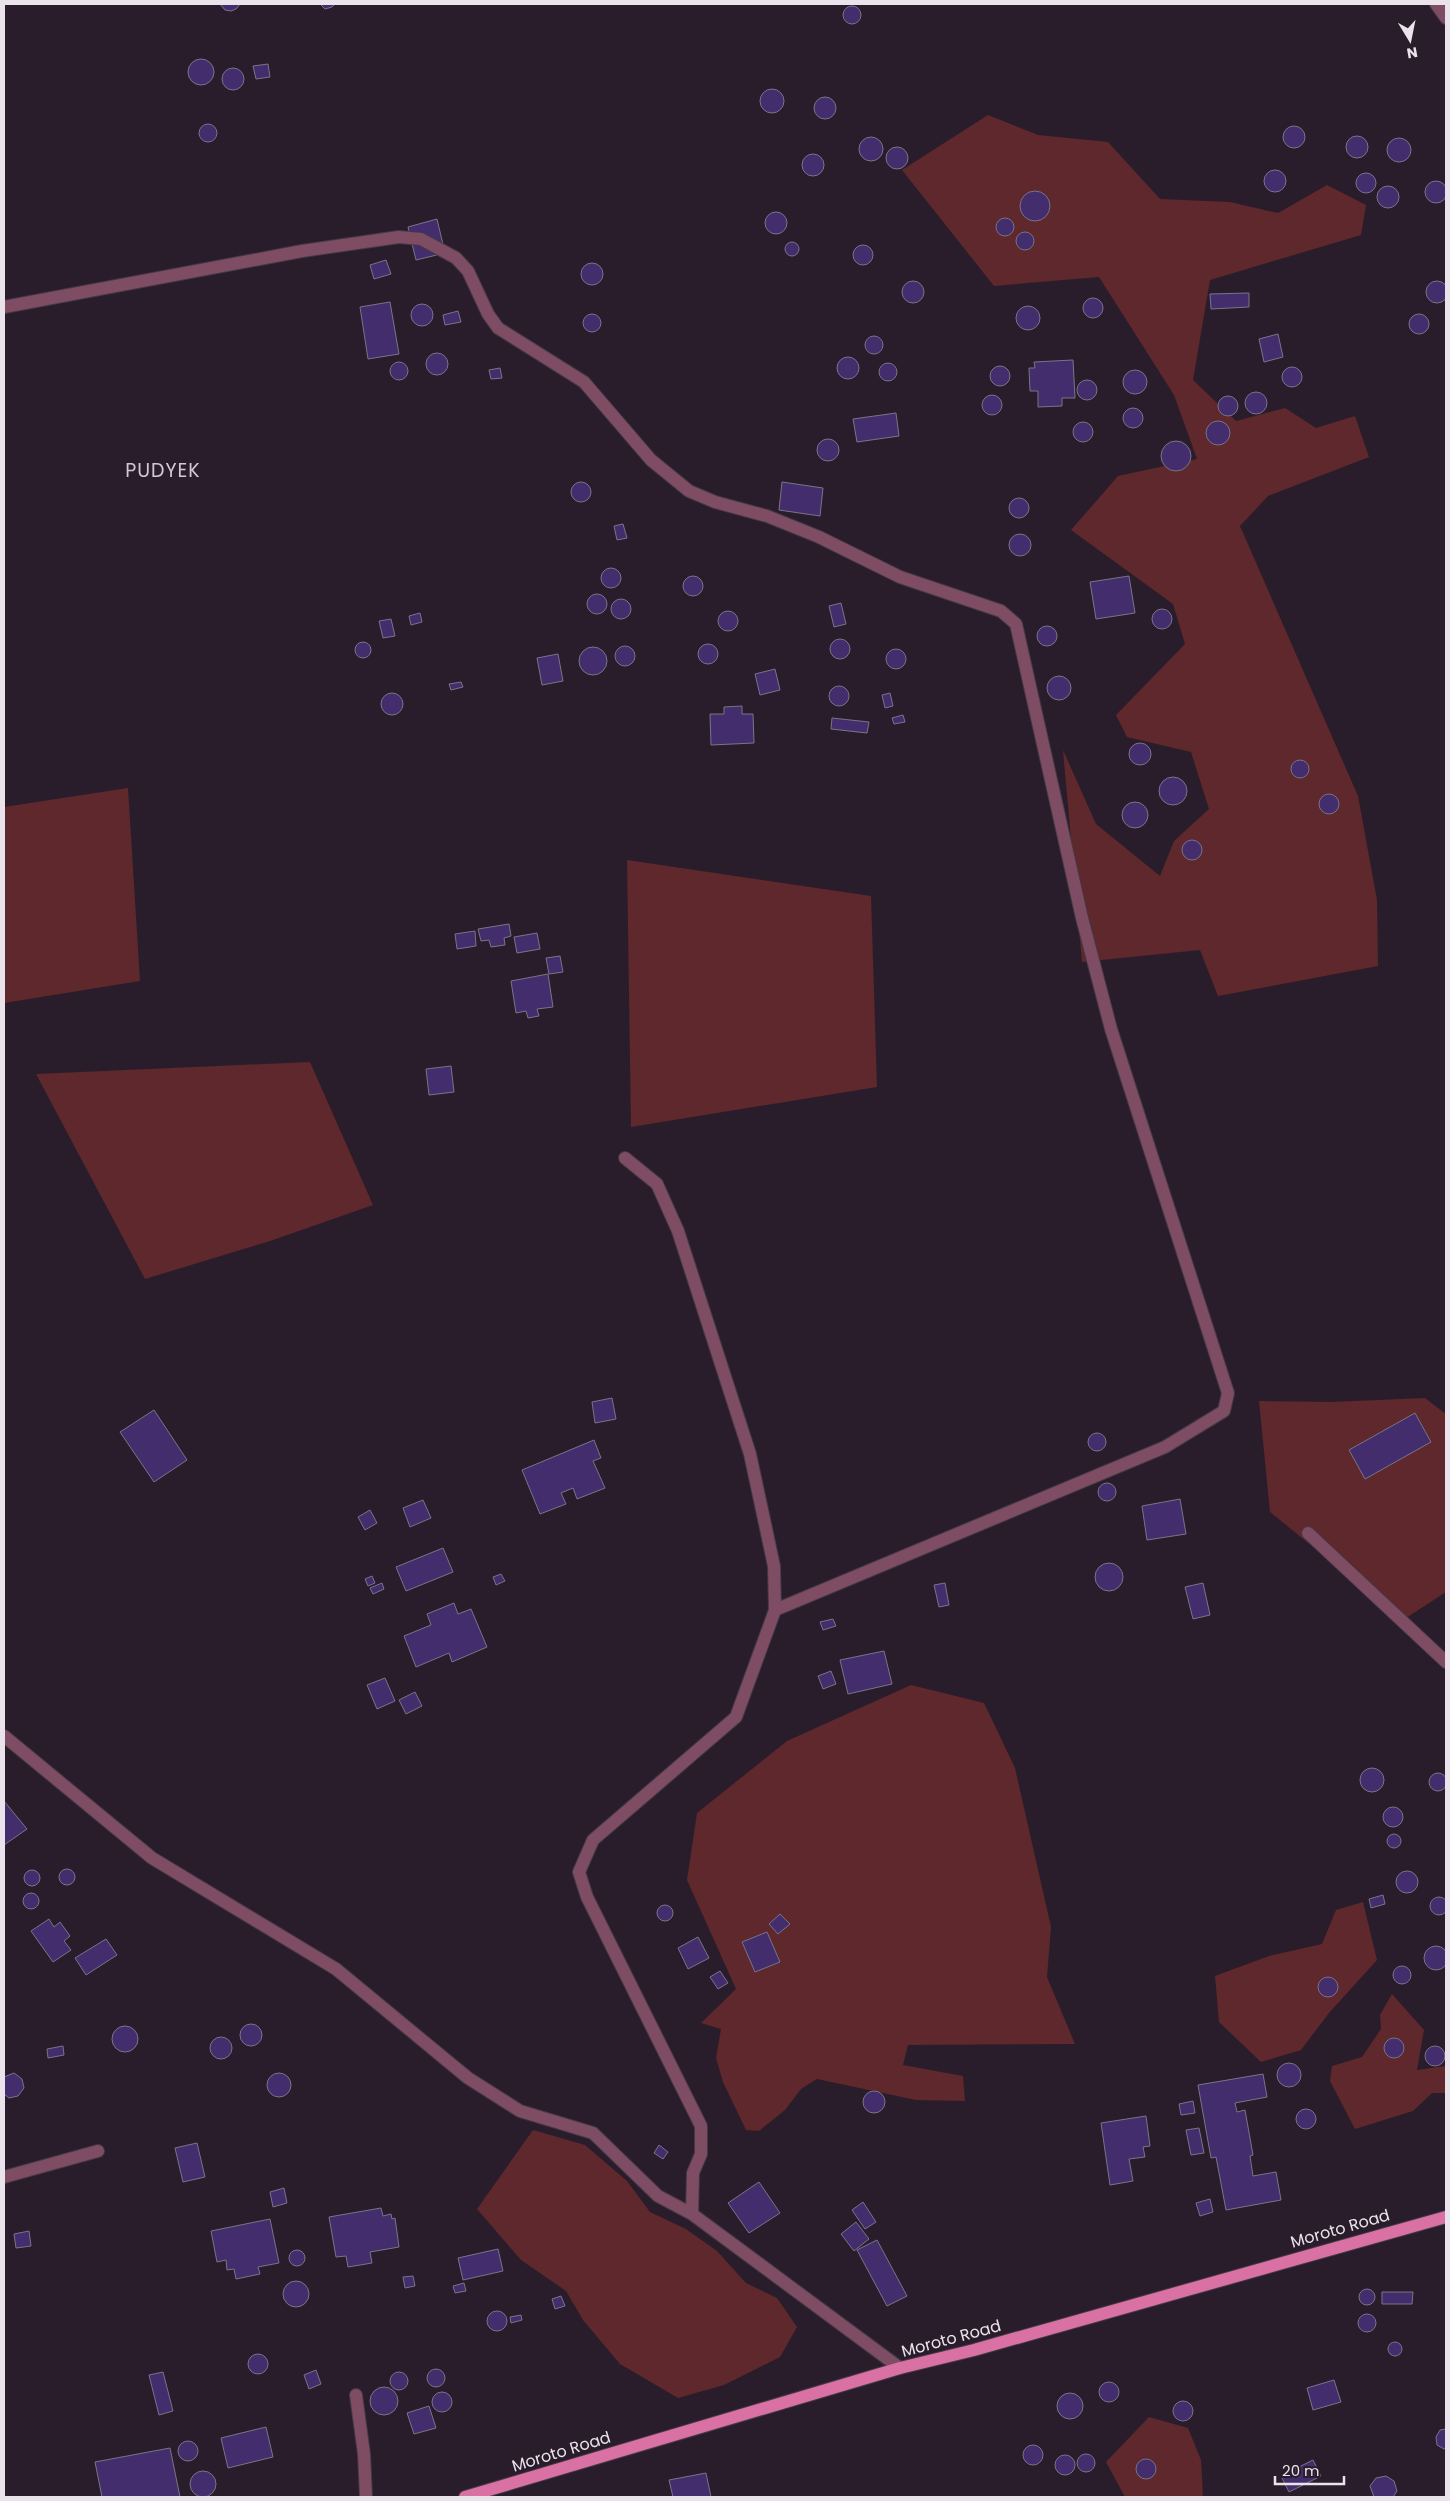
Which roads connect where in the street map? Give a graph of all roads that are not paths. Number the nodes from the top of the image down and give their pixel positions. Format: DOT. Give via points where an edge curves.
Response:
graph roads {
  1 [pos="1436,4"];
  2 [pos="1446,18"];
  3 [pos="4,307"];
  4 [pos="625,1158"];
  5 [pos="1308,1533"];
  6 [pos="775,1610"];
  7 [pos="1446,1662"];
  8 [pos="4,1736"];
  9 [pos="98,2151"];
  10 [pos="4,2177"];
  11 [pos="692,2214"];
  12 [pos="1446,2216"];
  13 [pos="900,2368"];
  14 [pos="356,2395"];
  15 [pos="366,2497"];
  16 [pos="465,2497"];
  1 -- 2 [label="street"];
  3 -- 6 [label="street" via="302,252 399,237 421,238 456,258 468,271 498,328 584,382 651,460 689,491 715,502 767,516 900,577 1002,611 1016,624 1082,918 1111,1029 1228,1393 1224,1411 1164,1447"];
  4 -- 6 [label="street" via="657,1184 678,1231 750,1454 774,1566"];
  5 -- 7 [label="street"];
  6 -- 11 [label="street" via="736,1717 593,1840 579,1872 587,1897 701,2126 701,2154 694,2173"];
  8 -- 11 [label="street" via="152,1858 336,1969 468,2078 520,2111 593,2133 658,2196"];
  9 -- 10 [label="street"];
  11 -- 13 [label="street"];
  12 -- 13 [label="main road, Moroto Road"];
  13 -- 16 [label="main road, Moroto Road"];
  14 -- 15 [label="street"];
}
